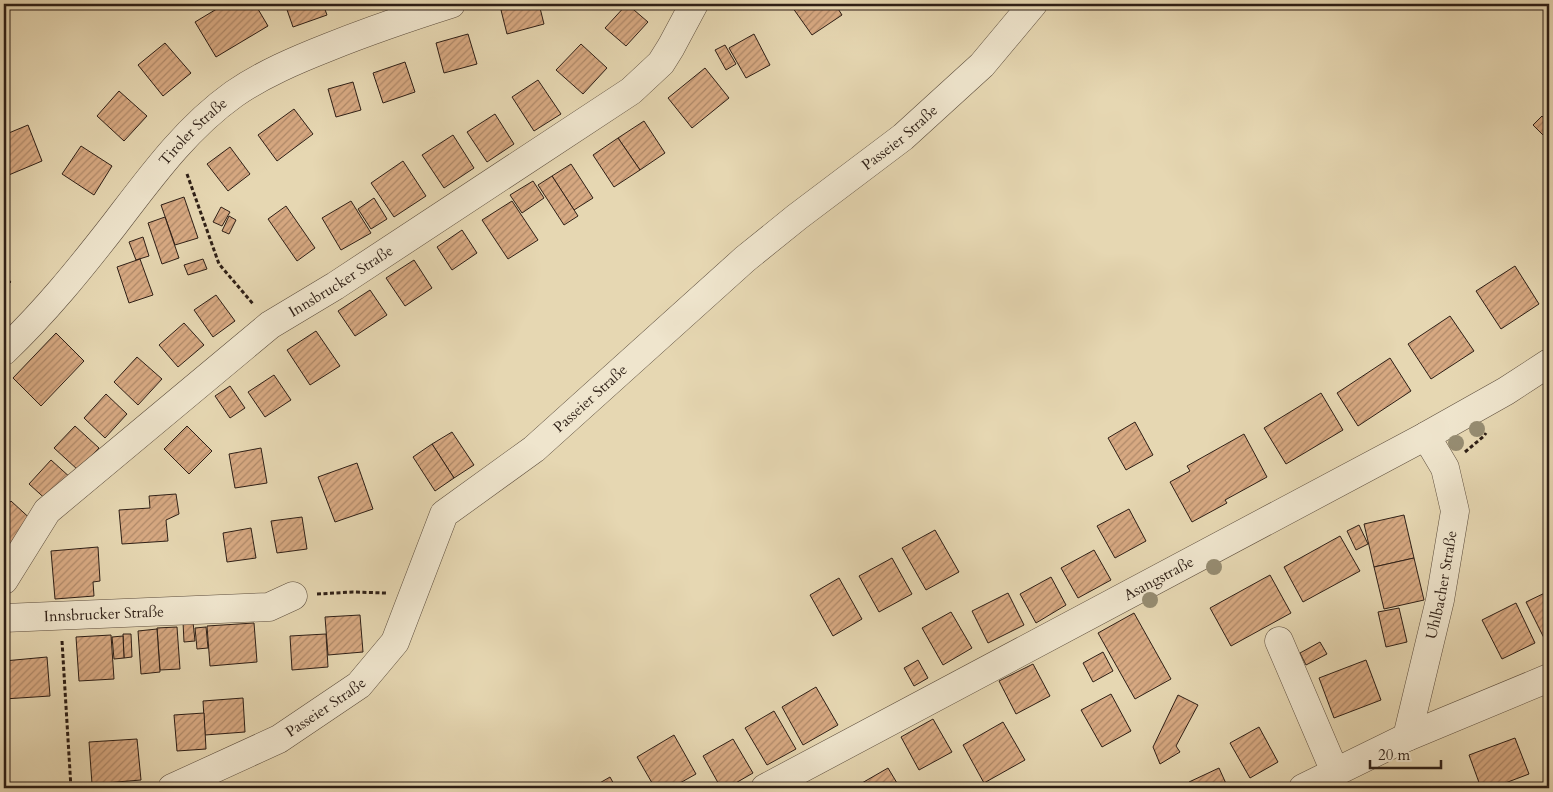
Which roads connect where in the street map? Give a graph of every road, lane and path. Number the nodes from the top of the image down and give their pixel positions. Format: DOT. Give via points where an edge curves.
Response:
graph roads {
  1 [pos="451,4"];
  2 [pos="694,4"];
  3 [pos="1033,4"];
  4 [pos="177,146"];
  5 [pos="270,325"];
  6 [pos="4,351"];
  7 [pos="1549,363"];
  8 [pos="1426,436"];
  9 [pos="4,580"];
  10 [pos="377,592"];
  11 [pos="293,596"];
  12 [pos="60,616"];
  13 [pos="4,618"];
  14 [pos="1279,641"];
  15 [pos="1549,678"];
  16 [pos="1407,737"];
  17 [pos="1335,772"];
  18 [pos="71,788"];
  19 [pos="172,788"];
  20 [pos="765,788"];
  21 [pos="1303,788"];
  1 -- 4 [label="street, Tiroler Straße" via="316,52 255,81 207,116"];
  2 -- 5 [label="street, Innsbrucker Straße" via="661,63 631,92"];
  3 -- 19 [label="street, Passeier Straße" via="982,65 903,137 745,259 534,449 444,514 395,642 359,685 279,739"];
  4 -- 5 [label="path" via="220,264"];
  4 -- 6 [label="street, Tiroler Straße" via="73,278"];
  5 -- 9 [label="street, Innsbrucker Straße" via="47,511"];
  7 -- 8 [label="street, Asangstraße"];
  8 -- 16 [label="street, Uhlbacher Straße" via="1445,468 1456,511 1440,600"];
  8 -- 20 [label="street, Asangstraße"];
  10 -- 11 [label="path"];
  11 -- 12 [label="street, Innsbrucker Straße" via="269,607"];
  12 -- 13 [label="street, Innsbrucker Straße"];
  12 -- 18 [label="path"];
  14 -- 17 [label="street"];
  15 -- 16 [label="street"];
  16 -- 17 [label="street"];
  17 -- 21 [label="street"];
}
